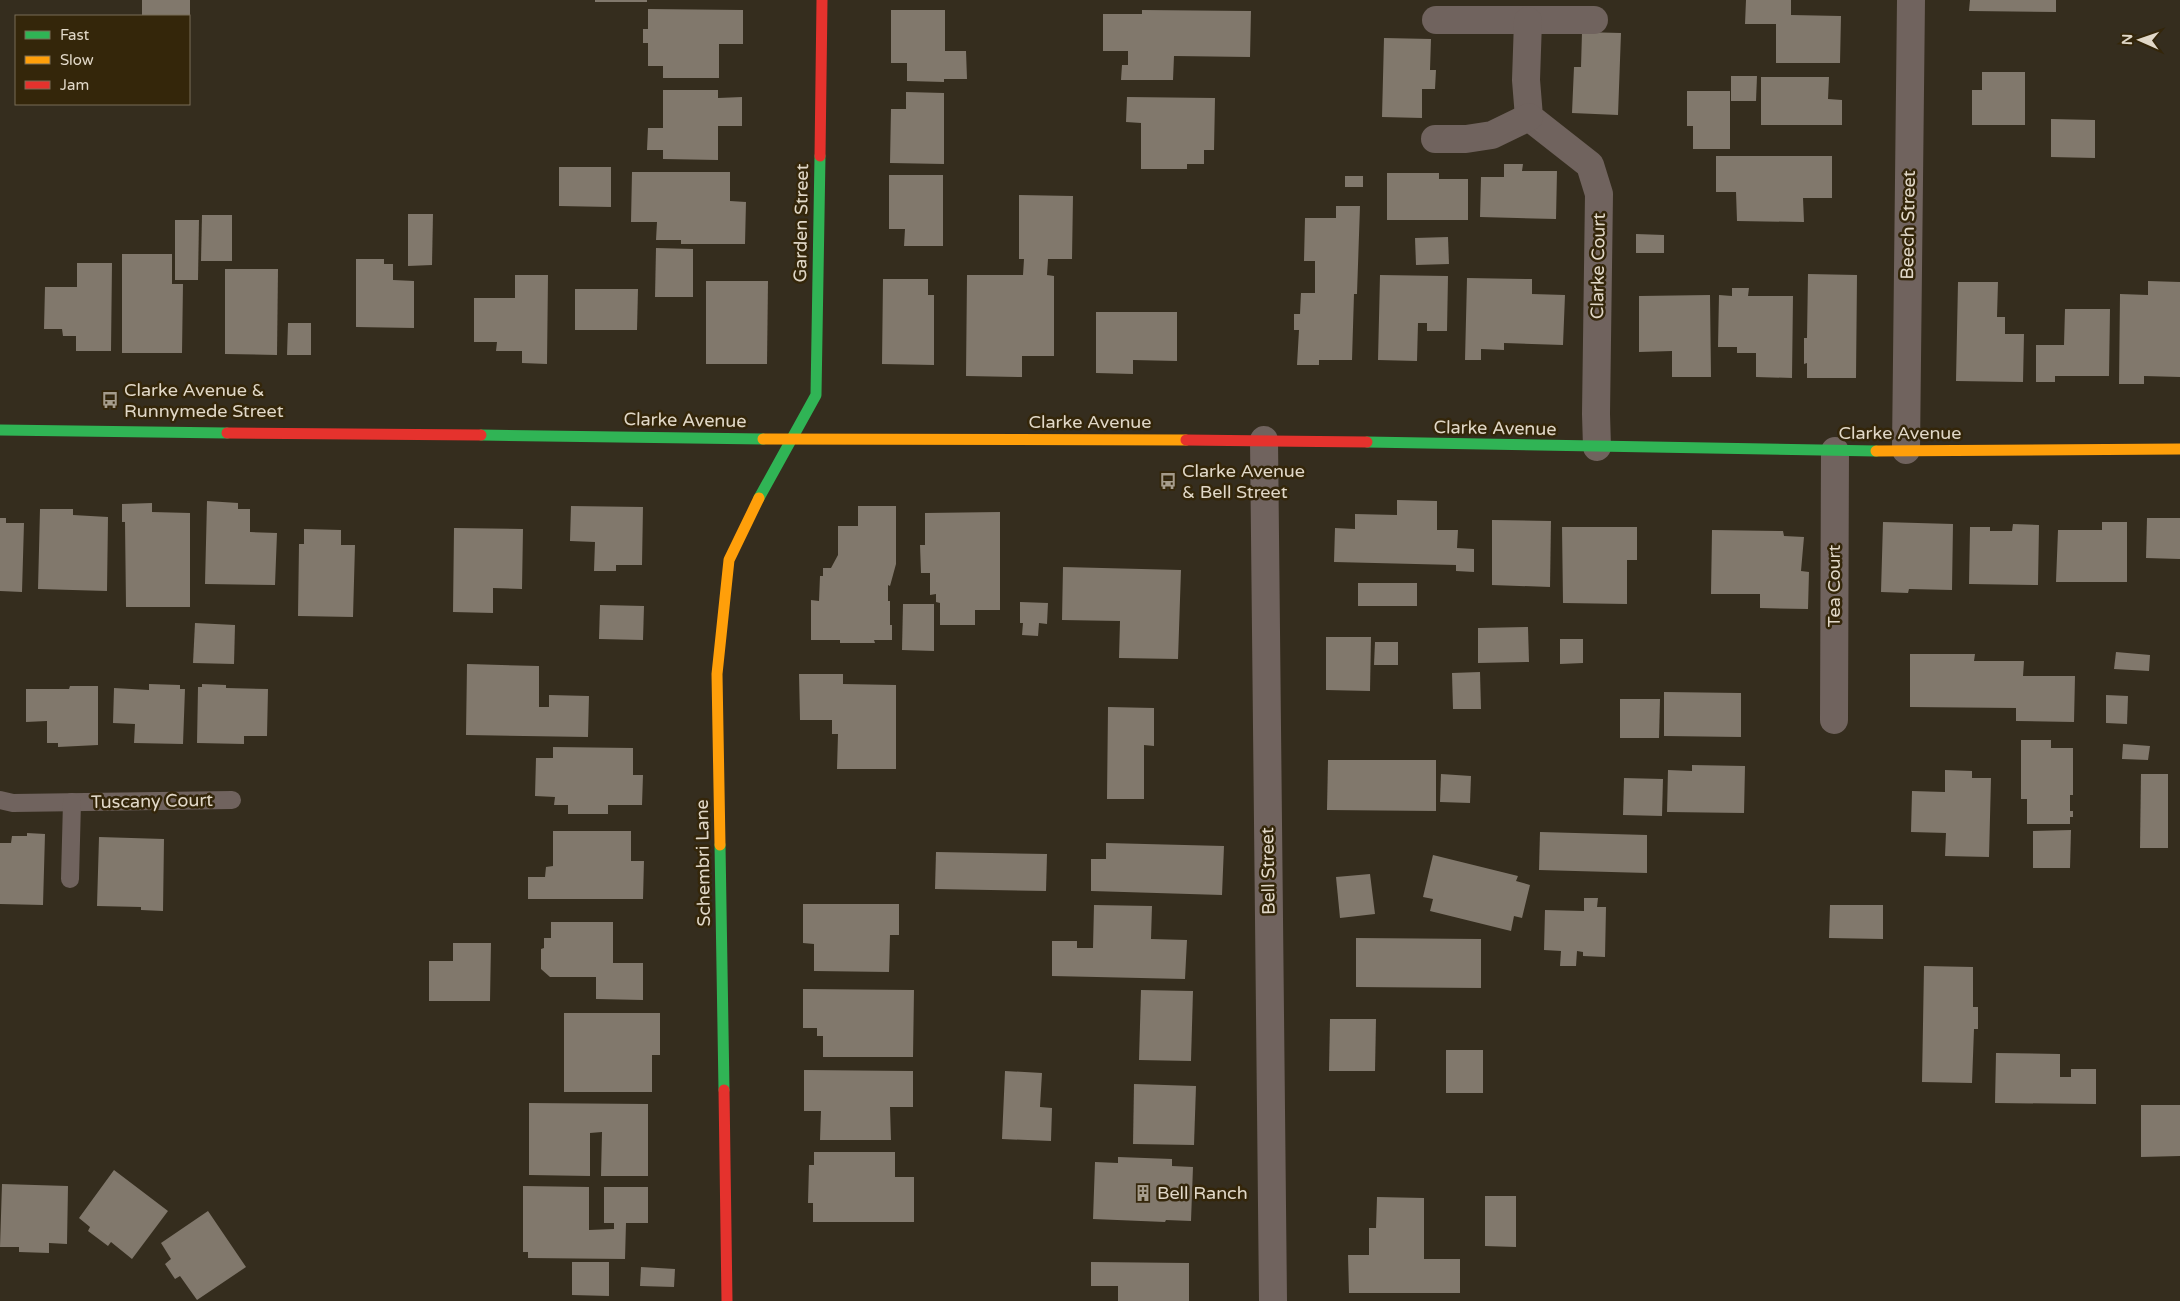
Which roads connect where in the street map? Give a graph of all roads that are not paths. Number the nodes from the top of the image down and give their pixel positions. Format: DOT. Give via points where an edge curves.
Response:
graph roads {
  1 [pos="822,0"];
  2 [pos="1911,0"];
  3 [pos="1436,20"];
  4 [pos="1594,20"];
  5 [pos="1528,21"];
  6 [pos="1528,117"];
  7 [pos="1435,139"];
  8 [pos="0,430"];
  9 [pos="791,439"];
  10 [pos="1264,440"];
  11 [pos="1597,447"];
  12 [pos="2180,449"];
  13 [pos="1906,450"];
  14 [pos="1835,451"];
  15 [pos="1834,720"];
  16 [pos="0,800"];
  17 [pos="232,800"];
  18 [pos="72,802"];
  19 [pos="70,879"];
  20 [pos="727,1301"];
  21 [pos="1273,1301"];
  1 -- 9 [label="street, Garden Street" via="816,395"];
  2 -- 13 [label="street, Beech Street"];
  3 -- 5 [label="street"];
  4 -- 5 [label="street"];
  5 -- 6 [label="street"];
  6 -- 7 [label="street" via="1492,135 1466,140"];
  6 -- 11 [label="street, Clarke Court" via="1590,165 1599,194"];
  8 -- 9 [label="street, Clarke Avenue"];
  9 -- 10 [label="street, Clarke Avenue"];
  9 -- 20 [label="street, Schembri Lane" via="729,560 717,674"];
  10 -- 11 [label="street, Clarke Avenue"];
  10 -- 21 [label="street, Bell Street"];
  11 -- 14 [label="street, Clarke Avenue"];
  12 -- 13 [label="street, Clarke Avenue"];
  13 -- 14 [label="street, Clarke Avenue"];
  14 -- 15 [label="street, Tea Court"];
  16 -- 18 [label="lane, Tuscany Court"];
  17 -- 18 [label="lane, Tuscany Court"];
  18 -- 19 [label="lane, Tuscany Court"];
}
